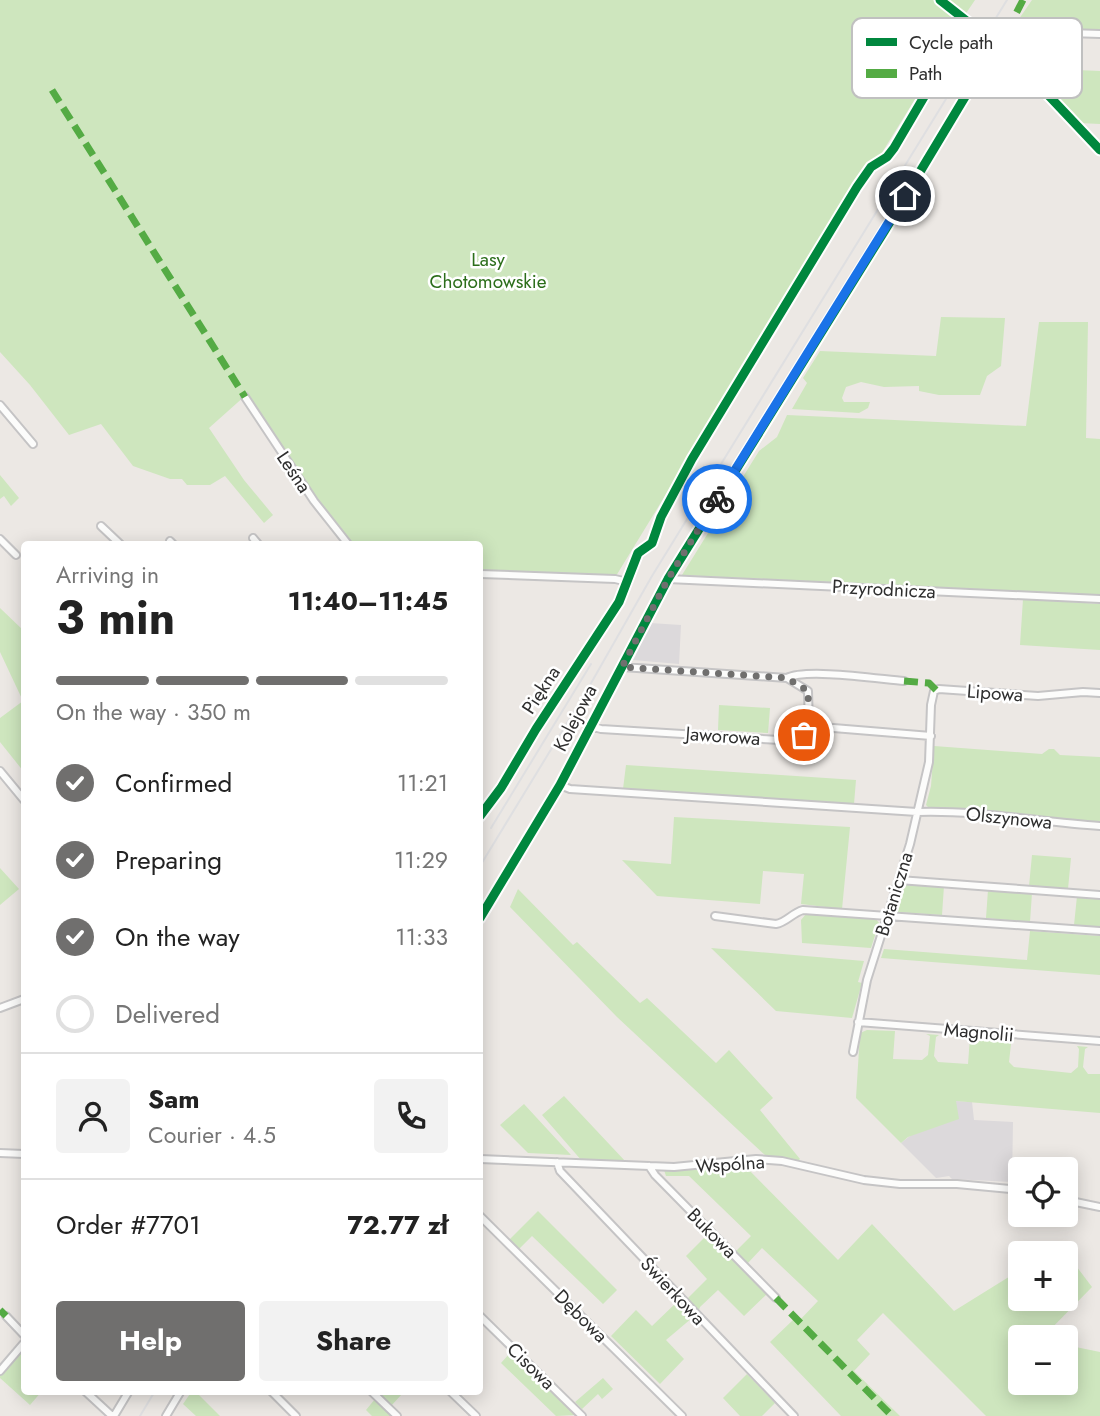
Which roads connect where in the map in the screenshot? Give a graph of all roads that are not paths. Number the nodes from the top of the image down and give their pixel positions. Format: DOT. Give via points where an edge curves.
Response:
graph roads {
  1 [pos="1082,33"];
  2 [pos="1100,34"];
  3 [pos="964,98"];
  4 [pos="1051,98"];
  5 [pos="1100,150"];
  6 [pos="245,397"];
  7 [pos="0,405"];
  8 [pos="33,444"];
  9 [pos="101,526"];
  10 [pos="0,538"];
  11 [pos="117,541"];
  12 [pos="346,541"];
  13 [pos="16,555"];
  14 [pos="483,574"];
  15 [pos="668,579"];
  16 [pos="1100,600"];
  17 [pos="622,667"];
  18 [pos="809,674"];
  19 [pos="787,678"];
  20 [pos="904,681"];
  21 [pos="808,691"];
  22 [pos="1100,693"];
  23 [pos="590,726"];
  24 [pos="809,726"];
  25 [pos="931,736"];
  26 [pos="0,771"];
  27 [pos="560,785"];
  28 [pos="21,796"];
  29 [pos="483,806"];
  30 [pos="486,809"];
  31 [pos="917,811"];
  32 [pos="483,812"];
  33 [pos="1100,826"];
  34 [pos="899,880"];
  35 [pos="1100,895"];
  36 [pos="483,913"];
  37 [pos="715,916"];
  38 [pos="889,916"];
  39 [pos="1100,931"];
  40 [pos="21,1000"];
  41 [pos="0,1008"];
  42 [pos="858,1022"];
  43 [pos="1100,1041"];
  44 [pos="853,1052"];
  45 [pos="0,1153"];
  46 [pos="21,1154"];
  47 [pos="483,1159"];
  48 [pos="557,1162"];
  49 [pos="649,1166"];
  50 [pos="1008,1189"];
  51 [pos="1078,1202"];
  52 [pos="1100,1207"];
  53 [pos="483,1219"];
  54 [pos="776,1298"];
  55 [pos="6,1316"];
  56 [pos="483,1319"];
  57 [pos="21,1332"];
  58 [pos="21,1346"];
  59 [pos="0,1371"];
  60 [pos="89,1395"];
  61 [pos="126,1395"];
  62 [pos="179,1395"];
  63 [pos="275,1395"];
  64 [pos="375,1395"];
  65 [pos="454,1395"];
  66 [pos="113,1416"];
  67 [pos="166,1416"];
  68 [pos="296,1416"];
  69 [pos="397,1416"];
  70 [pos="476,1416"];
  71 [pos="582,1416"];
  72 [pos="682,1416"];
  73 [pos="794,1416"];
  1 -- 2 [label="street, Kolejowa"];
  3 -- 15 [label="street, Kolejowa"];
  4 -- 5 [label="street"];
  6 -- 12 [label="street, Leśna"];
  7 -- 8 [label="street"];
  9 -- 11 [label="street"];
  10 -- 13 [label="street"];
  14 -- 30 [label="street, Piękna" via="628,582"];
  15 -- 16 [label="street, Przyrodnicza"];
  15 -- 17 [label="street, Kolejowa"];
  17 -- 19 [label="street"];
  17 -- 23 [label="street, Kolejowa"];
  18 -- 19 [label="street"];
  18 -- 20 [label="street"];
  18 -- 21 [label="street"];
  19 -- 21 [label="street"];
  21 -- 24 [label="street"];
  22 -- 25 [label="street, Lipowa" via="1038,696 937,690 931,705"];
  23 -- 24 [label="street, Jaworowa" via="796,741"];
  23 -- 27 [label="street, Kolejowa"];
  24 -- 25 [label="street"];
  25 -- 31 [label="street, Botaniczna"];
  26 -- 28 [label="street"];
  27 -- 31 [label="street, Olszynowa"];
  27 -- 36 [label="street, Kolejowa"];
  29 -- 30 [label="street"];
  30 -- 32 [label="street, Piękna"];
  31 -- 33 [label="street, Olszynowa"];
  31 -- 34 [label="street, Botaniczna"];
  34 -- 35 [label="street"];
  34 -- 38 [label="street, Botaniczna"];
  37 -- 38 [label="street" via="776,924 803,910"];
  38 -- 39 [label="street"];
  38 -- 42 [label="street, Botaniczna" via="874,954"];
  40 -- 41 [label="street"];
  42 -- 43 [label="street, Magnolii"];
  42 -- 44 [label="street, Botaniczna"];
  45 -- 46 [label="street"];
  47 -- 48 [label="street, Wspólna"];
  48 -- 49 [label="street, Wspólna"];
  48 -- 73 [label="street, Świerkowa" via="560,1171 644,1262"];
  49 -- 50 [label="street, Wspólna" via="691,1167 756,1158 864,1180"];
  49 -- 54 [label="street, Bukowa"];
  51 -- 52 [label="street"];
  53 -- 72 [label="street, Dębowa"];
  55 -- 57 [label="street"];
  56 -- 71 [label="street, Cisowa"];
  58 -- 59 [label="street"];
  60 -- 66 [label="street"];
  61 -- 66 [label="street"];
  62 -- 67 [label="street"];
  63 -- 68 [label="street"];
  64 -- 69 [label="street"];
  65 -- 70 [label="street"];
}
